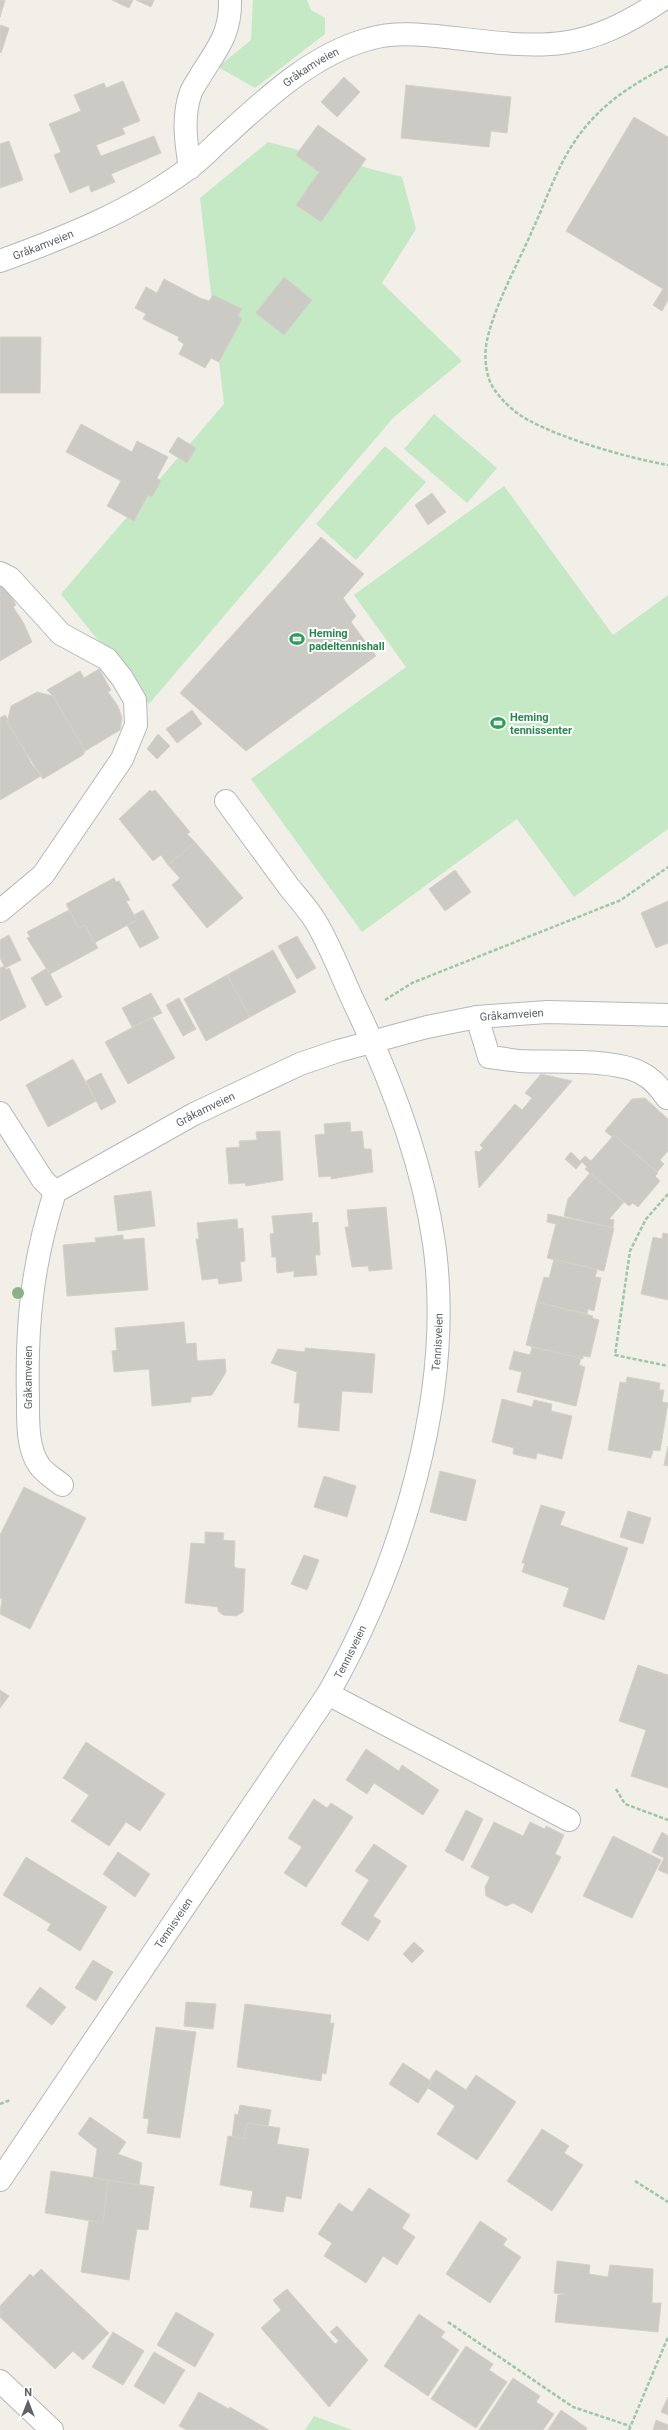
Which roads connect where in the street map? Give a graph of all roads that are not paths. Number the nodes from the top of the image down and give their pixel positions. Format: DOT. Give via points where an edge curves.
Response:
graph roads {
  1 [pos="230,0"];
  2 [pos="662,0"];
  3 [pos="190,168"];
  4 [pos="0,261"];
  5 [pos="0,572"];
  6 [pos="226,801"];
  7 [pos="0,911"];
  8 [pos="668,1015"];
  9 [pos="477,1017"];
  10 [pos="369,1032"];
  11 [pos="667,1098"];
  12 [pos="0,1113"];
  13 [pos="55,1192"];
  14 [pos="62,1485"];
  15 [pos="328,1694"];
  16 [pos="569,1820"];
  17 [pos="0,2180"];
  18 [pos="0,2381"];
  19 [pos="52,2430"];
  1 -- 3 [label="street" via="229,25 223,40 191,91 185,135"];
  2 -- 3 [label="street, Gråkamveien" via="616,28 569,44 526,46 421,35 392,35 368,39 338,51 304,71 260,104"];
  3 -- 4 [label="street, Gråkamveien" via="130,206 71,235"];
  5 -- 7 [label="street" via="10,578 61,634 108,659 135,700 136,725 122,759 43,875"];
  6 -- 10 [label="street, Tennisveien" via="315,921"];
  8 -- 9 [label="street, Gråkamveien" via="547,1012"];
  9 -- 10 [label="street, Gråkamveien" via="427,1027"];
  9 -- 11 [label="street" via="489,1057 623,1067 640,1072 656,1083"];
  10 -- 13 [label="street, Gråkamveien" via="194,1114"];
  10 -- 15 [label="street, Tennisveien" via="411,1141 426,1199 434,1245 439,1302 437,1349 428,1423 418,1474 373,1603"];
  12 -- 13 [label="street" via="42,1180"];
  13 -- 14 [label="street, Gråkamveien" via="41,1236 29,1304 28,1414 31,1446 39,1466"];
  15 -- 16 [label="street"];
  15 -- 17 [label="street, Tennisveien"];
  18 -- 19 [label="street"];
}
